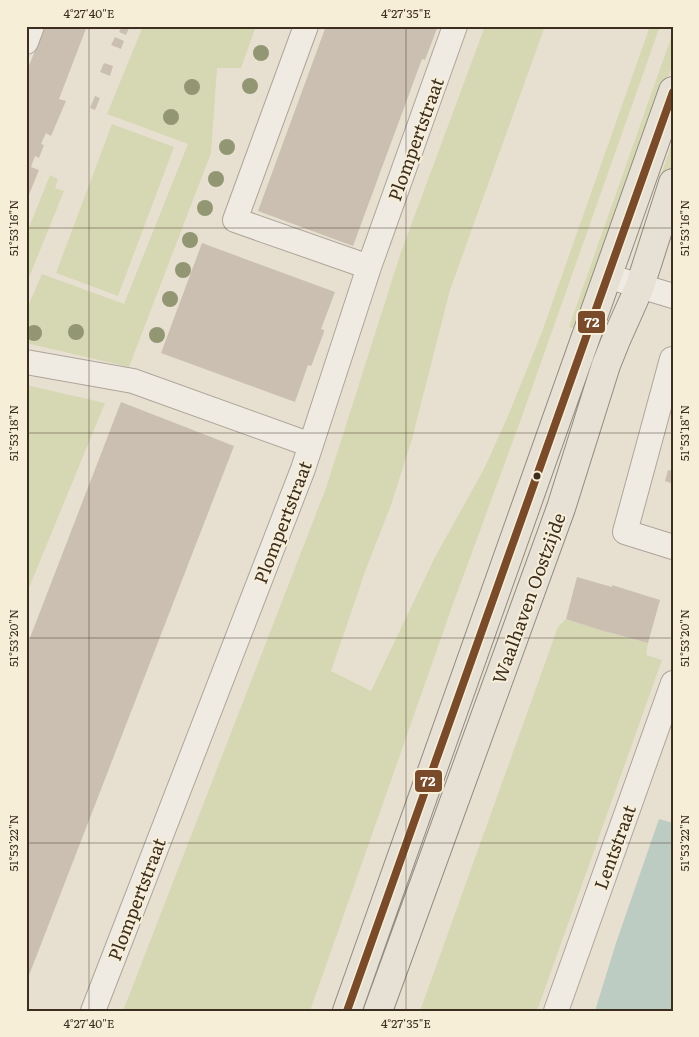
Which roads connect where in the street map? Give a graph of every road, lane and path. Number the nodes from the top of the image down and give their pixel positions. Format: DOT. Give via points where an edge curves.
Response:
graph roads {
  1 [pos="32,26"];
  2 [pos="306,26"];
  3 [pos="455,26"];
  4 [pos="26,42"];
  5 [pos="673,91"];
  6 [pos="673,183"];
  7 [pos="369,267"];
  8 [pos="607,276"];
  9 [pos="640,286"];
  10 [pos="673,296"];
  11 [pos="672,359"];
  12 [pos="26,362"];
  13 [pos="311,445"];
  14 [pos="673,547"];
  15 [pos="673,683"];
  16 [pos="93,1011"];
  17 [pos="347,1011"];
  18 [pos="378,1011"];
  19 [pos="556,1011"];
  1 -- 4 [label="street"];
  2 -- 7 [label="street" via="235,220"];
  3 -- 7 [label="street, Plompertstraat"];
  5 -- 8 [label="main road, Waalhaven Oostzijde"];
  6 -- 9 [label="main road, Waalhaven Oostzijde"];
  7 -- 13 [label="street, Plompertstraat"];
  8 -- 9 [label="street"];
  8 -- 17 [label="main road, Waalhaven Oostzijde"];
  9 -- 10 [label="street"];
  9 -- 18 [label="main road, Waalhaven Oostzijde" via="614,345 561,508"];
  11 -- 14 [label="street" via="625,532"];
  12 -- 13 [label="street" via="133,381"];
  13 -- 16 [label="street, Plompertstraat"];
  15 -- 19 [label="street, Lentstraat"];
}
